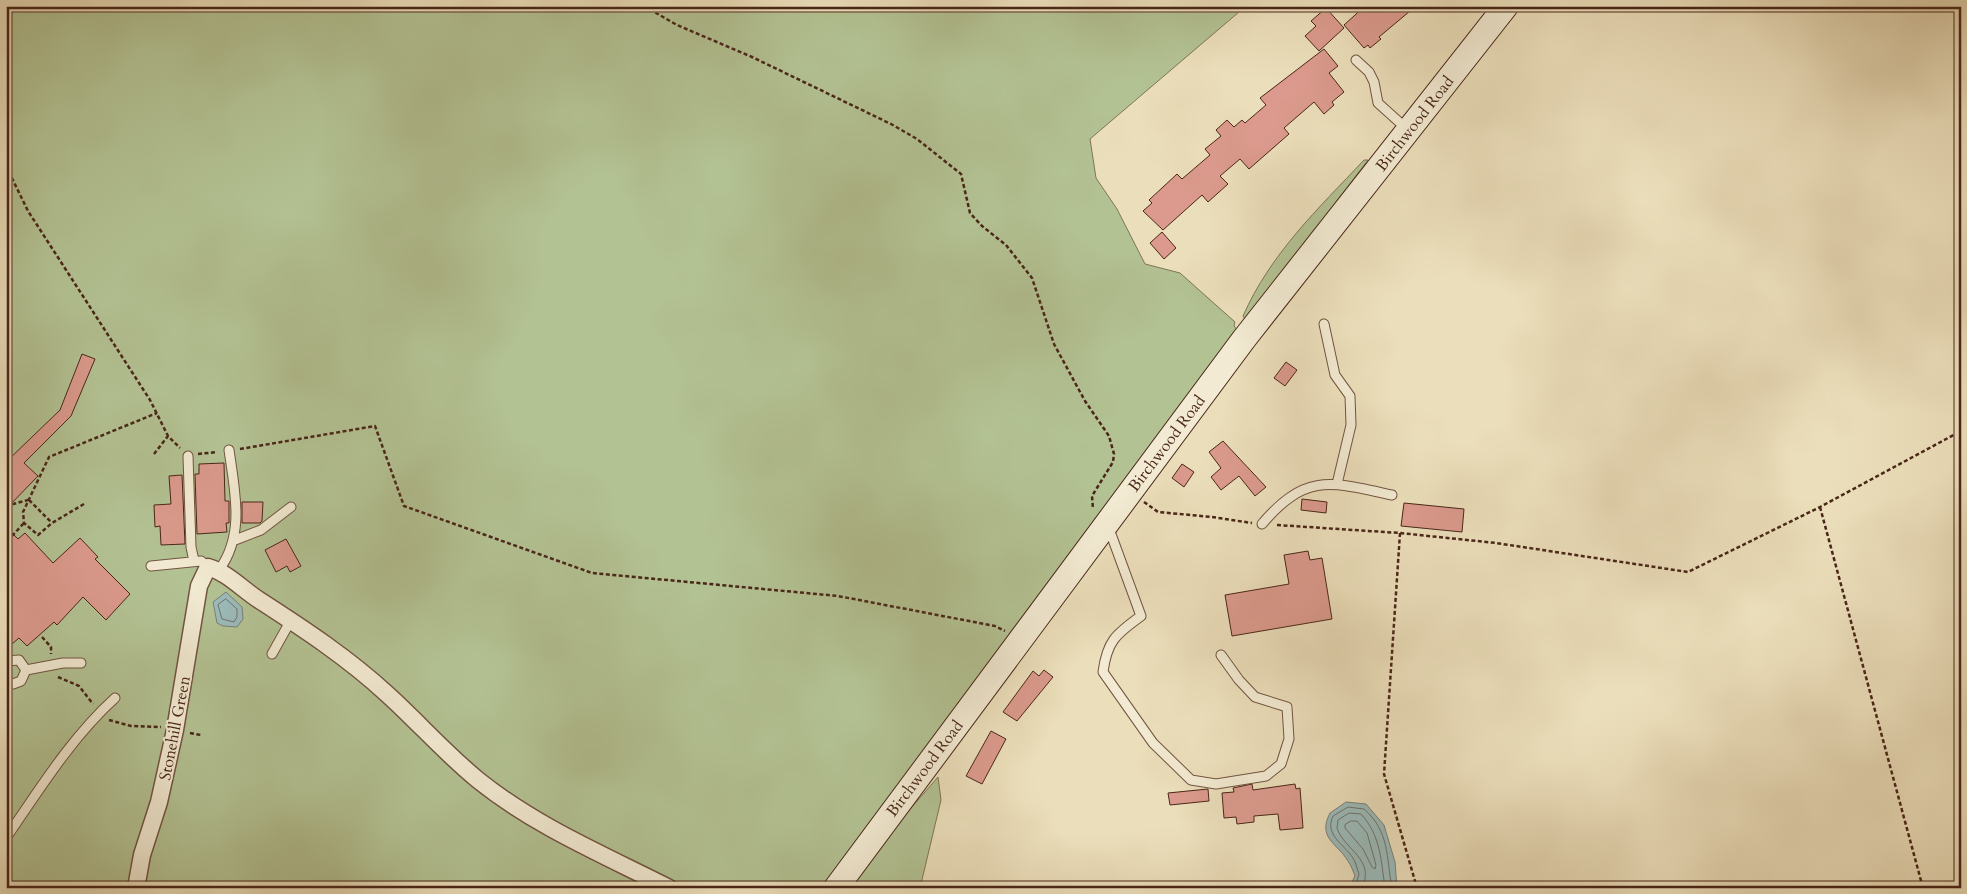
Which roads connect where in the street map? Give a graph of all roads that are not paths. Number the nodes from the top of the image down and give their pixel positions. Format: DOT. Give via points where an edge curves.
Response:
graph roads {
  1 [pos="1506,6"];
  2 [pos="1356,60"];
  3 [pos="1408,130"];
  4 [pos="1324,324"];
  5 [pos="229,450"];
  6 [pos="188,456"];
  7 [pos="1337,484"];
  8 [pos="1392,494"];
  9 [pos="291,506"];
  10 [pos="1101,518"];
  11 [pos="1262,524"];
  12 [pos="235,540"];
  13 [pos="151,566"];
  14 [pos="207,566"];
  15 [pos="291,620"];
  16 [pos="272,654"];
  17 [pos="1221,655"];
  18 [pos="6,661"];
  19 [pos="81,663"];
  20 [pos="26,670"];
  21 [pos="6,682"];
  22 [pos="115,698"];
  23 [pos="8,834"];
  24 [pos="136,888"];
  25 [pos="669,888"];
  26 [pos="836,888"];
  1 -- 3 [label="street, Birchwood Road"];
  2 -- 3 [label="lane" via="1369,72 1378,103"];
  3 -- 10 [label="street, Birchwood Road" via="1244,338 1131,492"];
  4 -- 7 [label="lane" via="1335,375 1350,396 1351,425"];
  5 -- 12 [label="lane" via="237,520"];
  6 -- 14 [label="lane" via="192,546"];
  7 -- 8 [label="lane"];
  7 -- 11 [label="lane" via="1299,490 1279,504"];
  9 -- 12 [label="lane" via="261,530"];
  10 -- 17 [label="lane" via="1141,616 1116,634 1105,654 1103,672 1154,743 1192,780 1216,784 1266,776 1282,764 1289,739 1287,707 1255,697"];
  10 -- 26 [label="street, Birchwood Road" via="1021,636"];
  12 -- 14 [label="lane" via="229,556"];
  13 -- 14 [label="lane"];
  14 -- 15 [label="street"];
  14 -- 24 [label="street, Stonehill Green" via="194,609 159,802 142,855"];
  15 -- 16 [label="lane"];
  15 -- 25 [label="street" via="387,693 476,778 506,802"];
  18 -- 20 [label="lane" via="19,660"];
  19 -- 20 [label="lane"];
  20 -- 21 [label="lane" via="21,681"];
  22 -- 23 [label="lane" via="63,755"];
}
